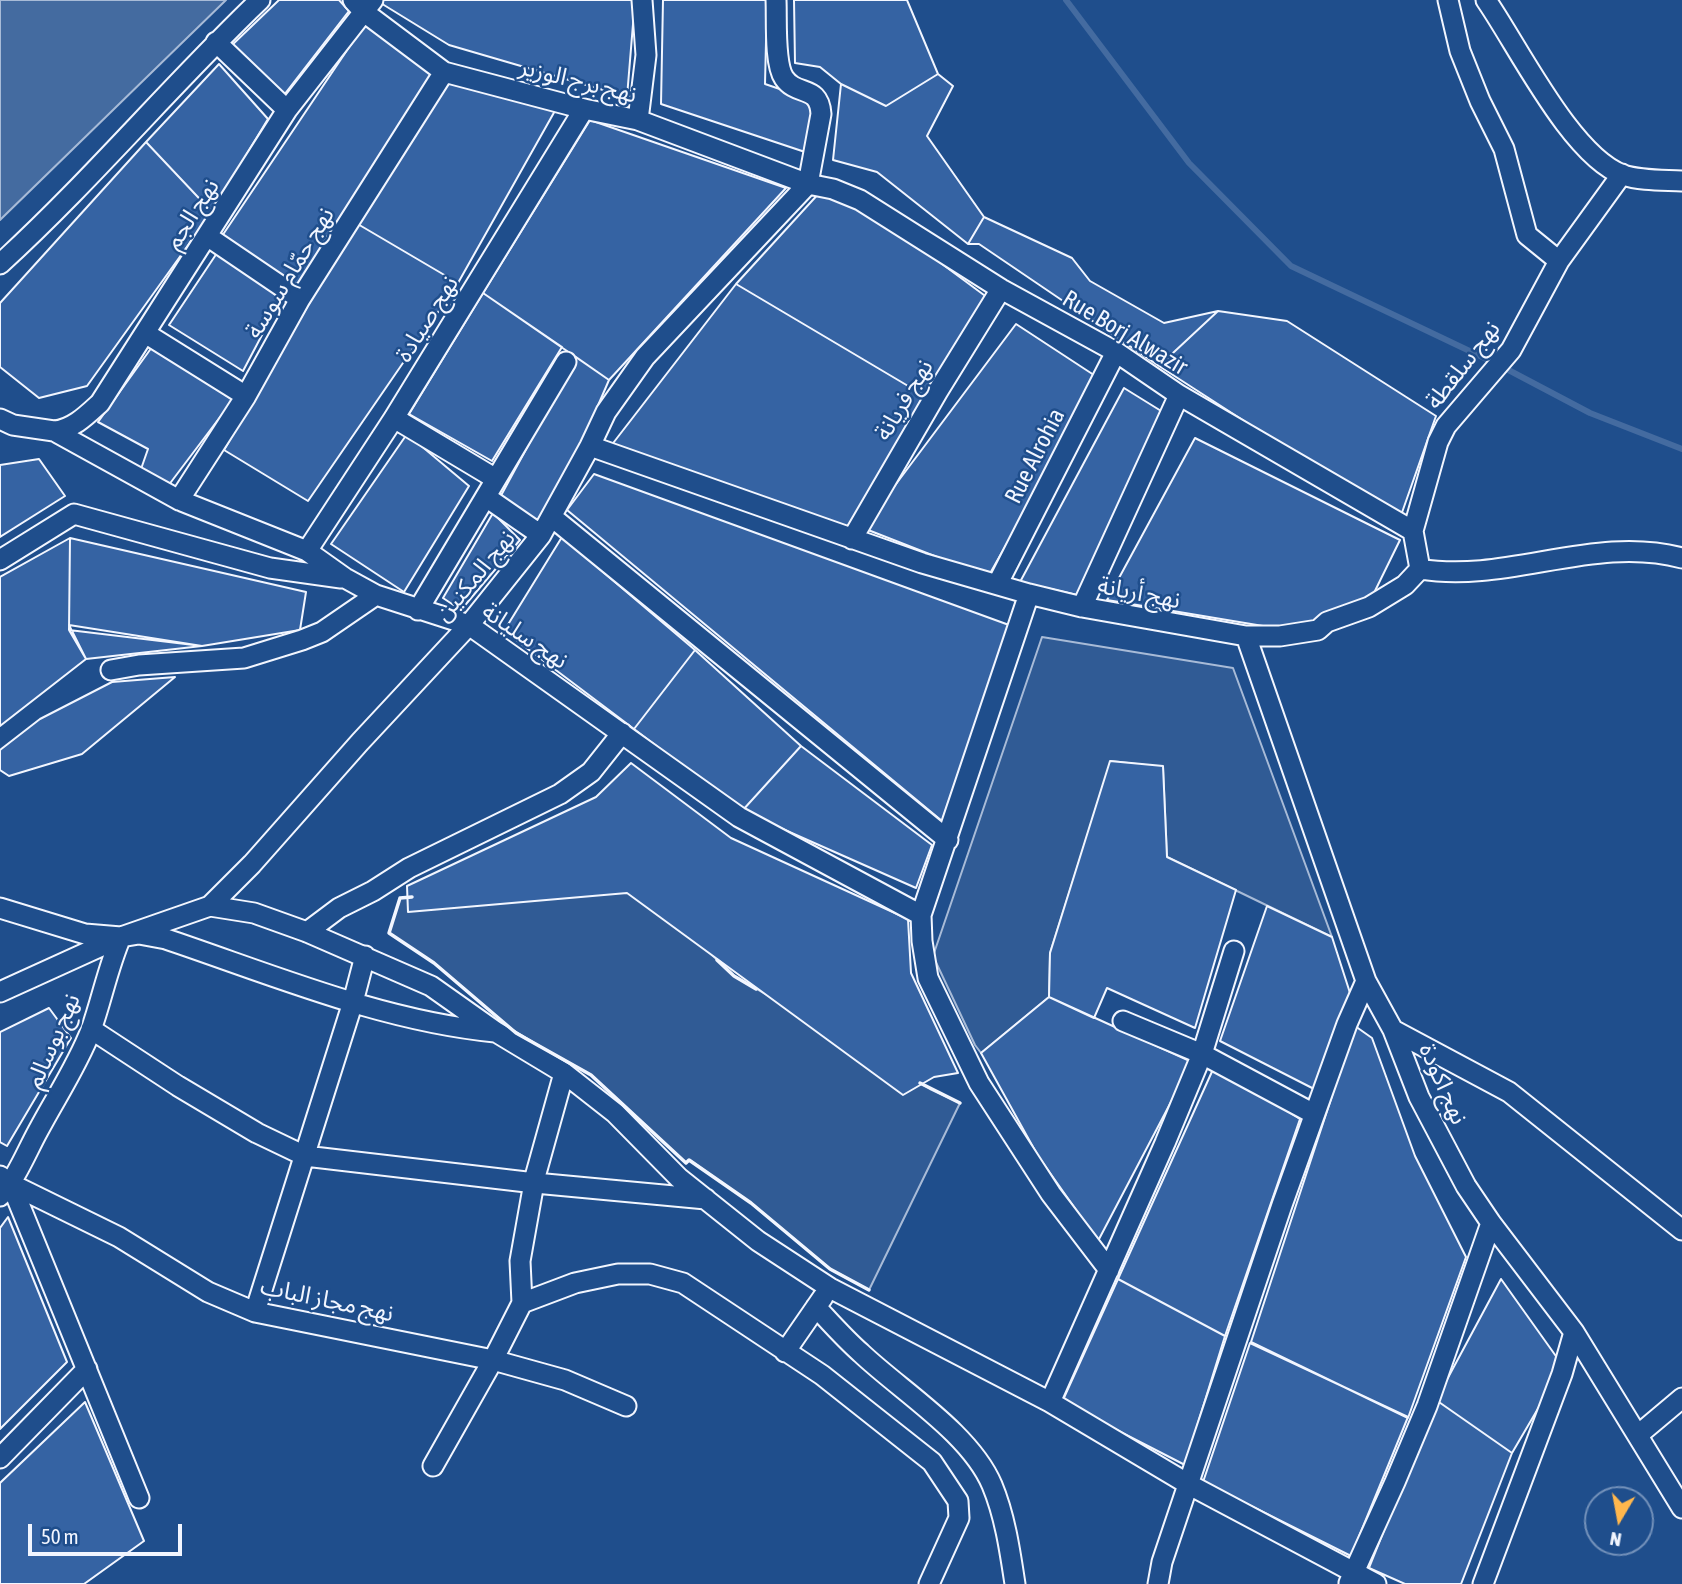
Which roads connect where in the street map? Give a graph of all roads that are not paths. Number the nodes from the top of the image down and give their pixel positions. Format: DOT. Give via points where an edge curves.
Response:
graph roads {
  1 [pos="260,0"];
  2 [pos="642,0"];
  3 [pos="776,0"];
  4 [pos="1448,0"];
  5 [pos="1486,0"];
  6 [pos="364,4"];
  7 [pos="216,42"];
  8 [pos="444,72"];
  9 [pos="584,109"];
  10 [pos="287,110"];
  11 [pos="638,120"];
  12 [pos="1622,174"];
  13 [pos="1682,181"];
  14 [pos="808,184"];
  15 [pos="207,236"];
  16 [pos="1559,261"];
  17 [pos="0,264"];
  18 [pos="1001,289"];
  19 [pos="300,299"];
  20 [pos="145,333"];
  21 [pos="1116,352"];
  22 [pos="566,362"];
  23 [pos="1179,395"];
  24 [pos="246,396"];
  25 [pos="394,418"];
  26 [pos="4,424"];
  27 [pos="54,431"];
  28 [pos="590,446"];
  29 [pos="496,479"];
  30 [pos="486,497"];
  31 [pos="179,500"];
  32 [pos="552,517"];
  33 [pos="1413,531"];
  34 [pos="541,535"];
  35 [pos="852,539"];
  36 [pos="307,551"];
  37 [pos="1682,558"];
  38 [pos="0,560"];
  39 [pos="1419,569"];
  40 [pos="345,578"];
  41 [pos="998,583"];
  42 [pos="1029,594"];
  43 [pos="376,595"];
  44 [pos="1082,607"];
  45 [pos="418,610"];
  46 [pos="469,625"];
  47 [pos="1247,636"];
  48 [pos="111,670"];
  49 [pos="622,733"];
  50 [pos="948,840"];
  51 [pos="210,906"];
  52 [pos="0,908"];
  53 [pos="921,915"];
  54 [pos="307,932"];
  55 [pos="121,937"];
  56 [pos="1234,951"];
  57 [pos="365,956"];
  58 [pos="1366,981"];
  59 [pos="0,992"];
  60 [pos="353,1002"];
  61 [pos="1124,1021"];
  62 [pos="91,1029"];
  63 [pos="1393,1030"];
  64 [pos="496,1032"];
  65 [pos="1202,1054"];
  66 [pos="564,1073"];
  67 [pos="1314,1114"];
  68 [pos="305,1156"];
  69 [pos="535,1184"];
  70 [pos="4,1185"];
  71 [pos="706,1199"];
  72 [pos="1491,1223"];
  73 [pos="1682,1230"];
  74 [pos="1109,1270"];
  75 [pos="830,1288"];
  76 [pos="522,1303"];
  77 [pos="816,1307"];
  78 [pos="255,1312"];
  79 [pos="1574,1332"];
  80 [pos="785,1352"];
  81 [pos="493,1360"];
  82 [pos="87,1369"];
  83 [pos="1682,1398"];
  84 [pos="1050,1402"];
  85 [pos="626,1406"];
  86 [pos="1638,1436"];
  87 [pos="0,1458"];
  88 [pos="433,1466"];
  89 [pos="1188,1484"];
  90 [pos="139,1497"];
  91 [pos="1682,1508"];
  92 [pos="1350,1579"];
  93 [pos="929,1584"];
  94 [pos="1015,1584"];
  95 [pos="1158,1584"];
  96 [pos="1376,1584"];
  97 [pos="1483,1584"];
  1 -- 7 [label="street"];
  2 -- 11 [label="street" via="646,55"];
  3 -- 14 [label="street" via="780,70 795,88 817,98 820,106"];
  4 -- 16 [label="street" via="1460,51 1504,149 1527,235"];
  5 -- 12 [label="street" via="1555,110 1600,160"];
  6 -- 8 [label="street, نهج برج الوزير"];
  6 -- 10 [label="street, نهج الجم"];
  7 -- 10 [label="street"];
  7 -- 17 [label="street"];
  8 -- 9 [label="street, نهج برج الوزير"];
  8 -- 19 [label="street, نهج حمّام سوسة"];
  9 -- 11 [label="street, نهج برج الوزير"];
  9 -- 25 [label="street, نهج صيادة"];
  10 -- 15 [label="street, نهج الجم"];
  11 -- 14 [label="street, نهج برج الوزير"];
  12 -- 13 [label="street"];
  12 -- 16 [label="street, نهج سلقطة"];
  14 -- 18 [label="street, Rue Borj Alwazir" via="860,200"];
  14 -- 28 [label="street, نهج المكنين" via="645,357 606,412"];
  15 -- 19 [label="street"];
  15 -- 20 [label="street, نهج الجم"];
  16 -- 33 [label="street, نهج سلقطة" via="1511,350 1442,434"];
  18 -- 21 [label="street, Rue Borj Alwazir"];
  18 -- 35 [label="street, نهج فريانة"];
  19 -- 24 [label="street, نهج حمّام سوسة"];
  20 -- 24 [label="street"];
  20 -- 27 [label="street, نهج الجم" via="100,403 83,419"];
  21 -- 23 [label="street, Rue Borj Alwazir"];
  21 -- 41 [label="street, Rue Alrohia"];
  22 -- 29 [label="street"];
  23 -- 33 [label="street, Rue Borj Alwazir"];
  23 -- 44 [label="street"];
  24 -- 31 [label="street, نهج حمّام سوسة"];
  25 -- 29 [label="street"];
  25 -- 36 [label="street, نهج صيادة"];
  26 -- 27 [label="street, نهج سليانة"];
  27 -- 31 [label="street, نهج سليانة"];
  28 -- 32 [label="street, نهج المكنين"];
  28 -- 35 [label="street, نهج أريانة"];
  29 -- 30 [label="street"];
  30 -- 34 [label="street"];
  30 -- 45 [label="street"];
  31 -- 36 [label="street, نهج سليانة"];
  32 -- 34 [label="street, نهج المكنين"];
  32 -- 50 [label="street"];
  33 -- 39 [label="street, نهج سلقطة"];
  34 -- 46 [label="street, نهج المكنين"];
  35 -- 41 [label="street, نهج أريانة"];
  36 -- 40 [label="street, نهج سليانة"];
  37 -- 39 [label="street" via="1634,551 1445,573"];
  38 -- 40 [label="street" via="74,514 270,568"];
  39 -- 47 [label="street, نهج أريانة" via="1405,585 1370,607 1327,622 1318,630"];
  40 -- 43 [label="street, نهج سليانة"];
  41 -- 42 [label="street, نهج أريانة"];
  42 -- 44 [label="street, نهج أريانة"];
  42 -- 50 [label="street"];
  43 -- 45 [label="street, نهج سليانة"];
  43 -- 48 [label="street" via="321,632 244,658"];
  44 -- 47 [label="street, نهج أريانة"];
  45 -- 46 [label="street, نهج سليانة"];
  46 -- 49 [label="street, نهج سليانة"];
  46 -- 51 [label="street, نهج المكنين"];
  47 -- 58 [label="street, نهج اكودة"];
  49 -- 53 [label="street, نهج سليانة" via="739,817"];
  49 -- 54 [label="street" via="591,772 560,794 410,868"];
  50 -- 53 [label="street"];
  51 -- 54 [label="street" via="254,913"];
  51 -- 55 [label="street, نهج المكنين"];
  52 -- 55 [label="street" via="85,934"];
  53 -- 74 [label="street" via="928,978 979,1083 1051,1194"];
  54 -- 57 [label="street"];
  55 -- 59 [label="street, نهج المكنين"];
  55 -- 60 [label="street" via="139,934 166,939"];
  55 -- 62 [label="street, نهج بوسالم"];
  56 -- 65 [label="street"];
  57 -- 60 [label="street"];
  57 -- 64 [label="street" via="431,986"];
  58 -- 63 [label="street, نهج اكودة"];
  58 -- 67 [label="street"];
  60 -- 64 [label="street" via="449,1027"];
  60 -- 68 [label="street"];
  61 -- 65 [label="street"];
  62 -- 68 [label="street" via="257,1133"];
  62 -- 70 [label="street, نهج بوسالم" via="68,1079"];
  63 -- 72 [label="street, نهج اكودة" via="1419,1097"];
  63 -- 73 [label="street" via="1509,1093"];
  64 -- 66 [label="street"];
  65 -- 67 [label="street"];
  65 -- 74 [label="street"];
  66 -- 69 [label="street"];
  66 -- 71 [label="street" via="615,1113"];
  67 -- 89 [label="street"];
  68 -- 69 [label="street"];
  68 -- 78 [label="street"];
  69 -- 71 [label="street"];
  69 -- 76 [label="street" via="520,1261"];
  70 -- 78 [label="street, نهج مجاز الباب" via="119,1237 208,1292"];
  70 -- 82 [label="street"];
  71 -- 75 [label="street" via="758,1241"];
  72 -- 79 [label="street, نهج اكودة"];
  72 -- 92 [label="street" via="1427,1406"];
  74 -- 84 [label="street"];
  75 -- 77 [label="street"];
  75 -- 84 [label="street"];
  76 -- 80 [label="street" via="575,1283 618,1274 650,1274 683,1283"];
  76 -- 81 [label="street"];
  77 -- 80 [label="street"];
  77 -- 94 [label="street" via="977,1459 1002,1514"];
  78 -- 81 [label="street, نهج مجاز الباب"];
  79 -- 86 [label="street, نهج اكودة"];
  79 -- 97 [label="street"];
  80 -- 93 [label="street" via="822,1375 932,1462 950,1486 958,1501 959,1518"];
  81 -- 85 [label="street, نهج مجاز الباب" via="565,1380"];
  81 -- 88 [label="street"];
  82 -- 87 [label="street"];
  82 -- 90 [label="street"];
  83 -- 86 [label="street"];
  84 -- 89 [label="street"];
  86 -- 91 [label="street, نهج اكودة"];
  89 -- 92 [label="street"];
  89 -- 95 [label="street"];
  92 -- 96 [label="street"];
}
